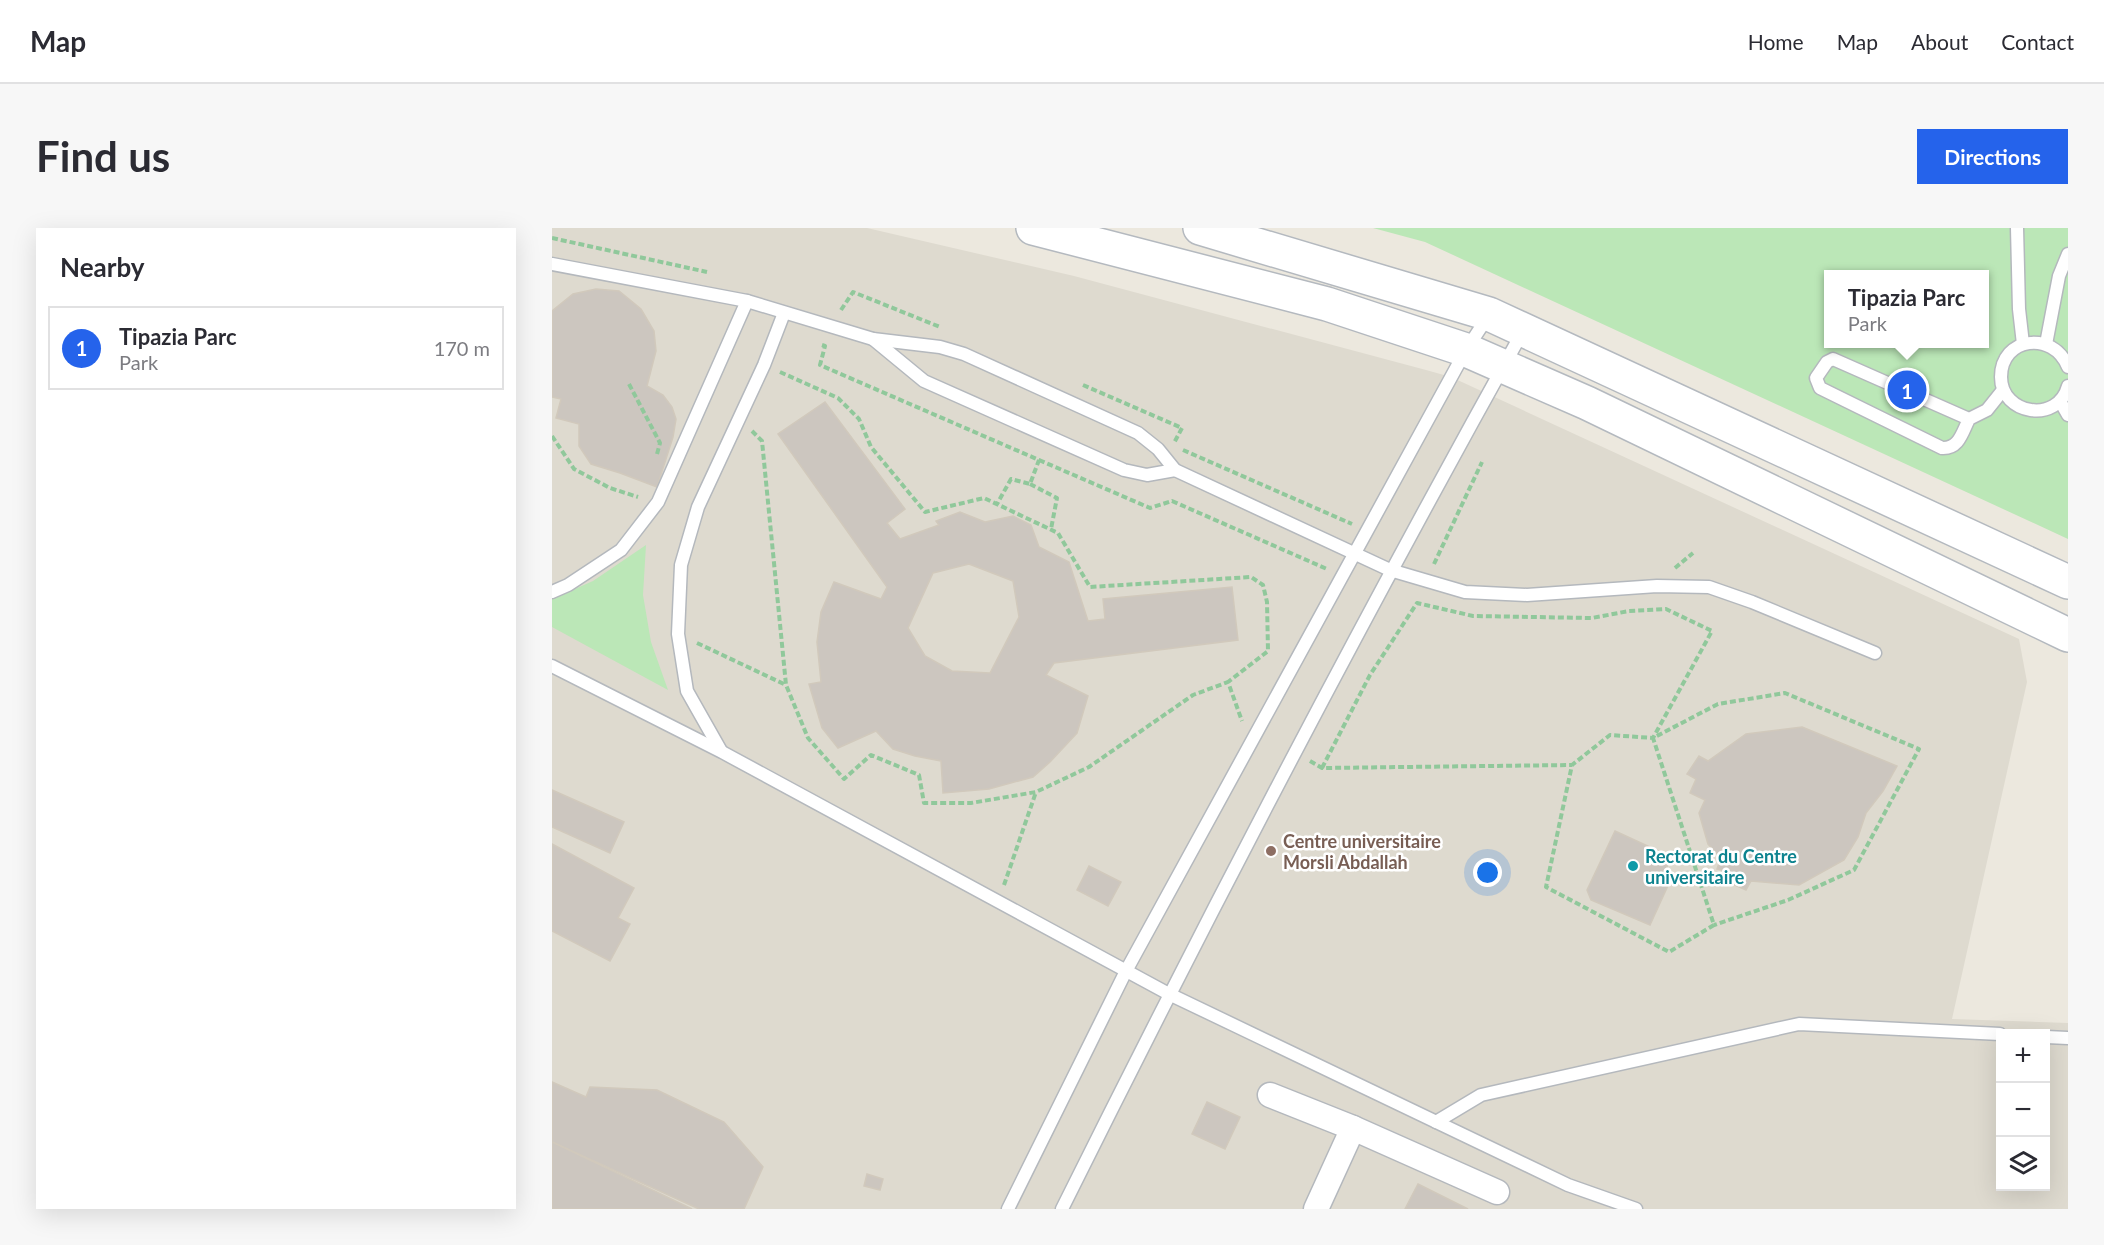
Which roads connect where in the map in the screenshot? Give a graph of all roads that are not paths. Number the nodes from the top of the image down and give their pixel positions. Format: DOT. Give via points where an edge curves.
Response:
graph roads {
  1 [pos="1033,228"];
  2 [pos="1200,228"];
  3 [pos="2017,228"];
  4 [pos="2068,254"];
  5 [pos="552,264"];
  6 [pos="747,301"];
  7 [pos="784,313"];
  8 [pos="1489,314"];
  9 [pos="1524,330"];
  10 [pos="873,339"];
  11 [pos="2023,344"];
  12 [pos="2046,344"];
  13 [pos="1466,350"];
  14 [pos="1504,366"];
  15 [pos="2068,367"];
  16 [pos="2068,386"];
  17 [pos="2003,390"];
  18 [pos="2060,401"];
  19 [pos="2068,415"];
  20 [pos="1969,420"];
  21 [pos="1175,470"];
  22 [pos="1354,553"];
  23 [pos="1390,570"];
  24 [pos="2068,582"];
  25 [pos="552,591"];
  26 [pos="2068,635"];
  27 [pos="1875,653"];
  28 [pos="552,666"];
  29 [pos="722,752"];
  30 [pos="1126,971"];
  31 [pos="1169,994"];
  32 [pos="1996,1034"];
  33 [pos="2050,1037"];
  34 [pos="2068,1038"];
  35 [pos="1270,1095"];
  36 [pos="1436,1122"];
  37 [pos="1353,1128"];
  38 [pos="1497,1192"];
  39 [pos="1008,1209"];
  40 [pos="1062,1209"];
  41 [pos="1316,1209"];
  42 [pos="1636,1209"];
  1 -- 13 [label="street" via="1327,304"];
  2 -- 8 [label="street"];
  3 -- 11 [label="lane"];
  4 -- 12 [label="lane" via="2059,276"];
  5 -- 6 [label="lane"];
  6 -- 7 [label="lane"];
  6 -- 25 [label="lane" via="658,502 621,550 568,585"];
  7 -- 10 [label="lane"];
  7 -- 29 [label="lane" via="698,507 681,566 678,634 687,691"];
  8 -- 9 [label="street"];
  8 -- 13 [label="lane"];
  9 -- 14 [label="lane"];
  9 -- 24 [label="street"];
  10 -- 21 [label="lane" via="940,347 964,354 1138,433"];
  10 -- 21 [label="lane" via="924,381 1124,470 1147,475"];
  11 -- 12 [label="lane"];
  11 -- 17 [label="lane" via="2013,350 2001,368"];
  12 -- 15 [label="lane" via="2057,349"];
  13 -- 14 [label="street"];
  13 -- 22 [label="lane"];
  14 -- 23 [label="lane"];
  14 -- 26 [label="street"];
  16 -- 18 [label="lane"];
  17 -- 18 [label="lane" via="2018,407 2029,411 2051,408"];
  17 -- 20 [label="lane" via="1987,410"];
  18 -- 19 [label="lane"];
  20 -- 20 [label="lane" via="1833,359 1816,378 1820,388 1942,448 1956,444"];
  21 -- 22 [label="lane"];
  22 -- 23 [label="lane"];
  22 -- 30 [label="lane"];
  23 -- 27 [label="lane" via="1465,592 1527,595 1635,587 1709,587"];
  23 -- 31 [label="lane"];
  28 -- 29 [label="lane"];
  29 -- 30 [label="lane"];
  30 -- 31 [label="lane"];
  30 -- 39 [label="lane"];
  31 -- 36 [label="lane"];
  31 -- 40 [label="lane"];
  32 -- 36 [label="lane" via="1799,1024 1481,1095"];
  33 -- 34 [label="lane"];
  35 -- 37 [label="street"];
  36 -- 42 [label="lane" via="1568,1185"];
  37 -- 38 [label="street"];
  37 -- 41 [label="street"];
}
